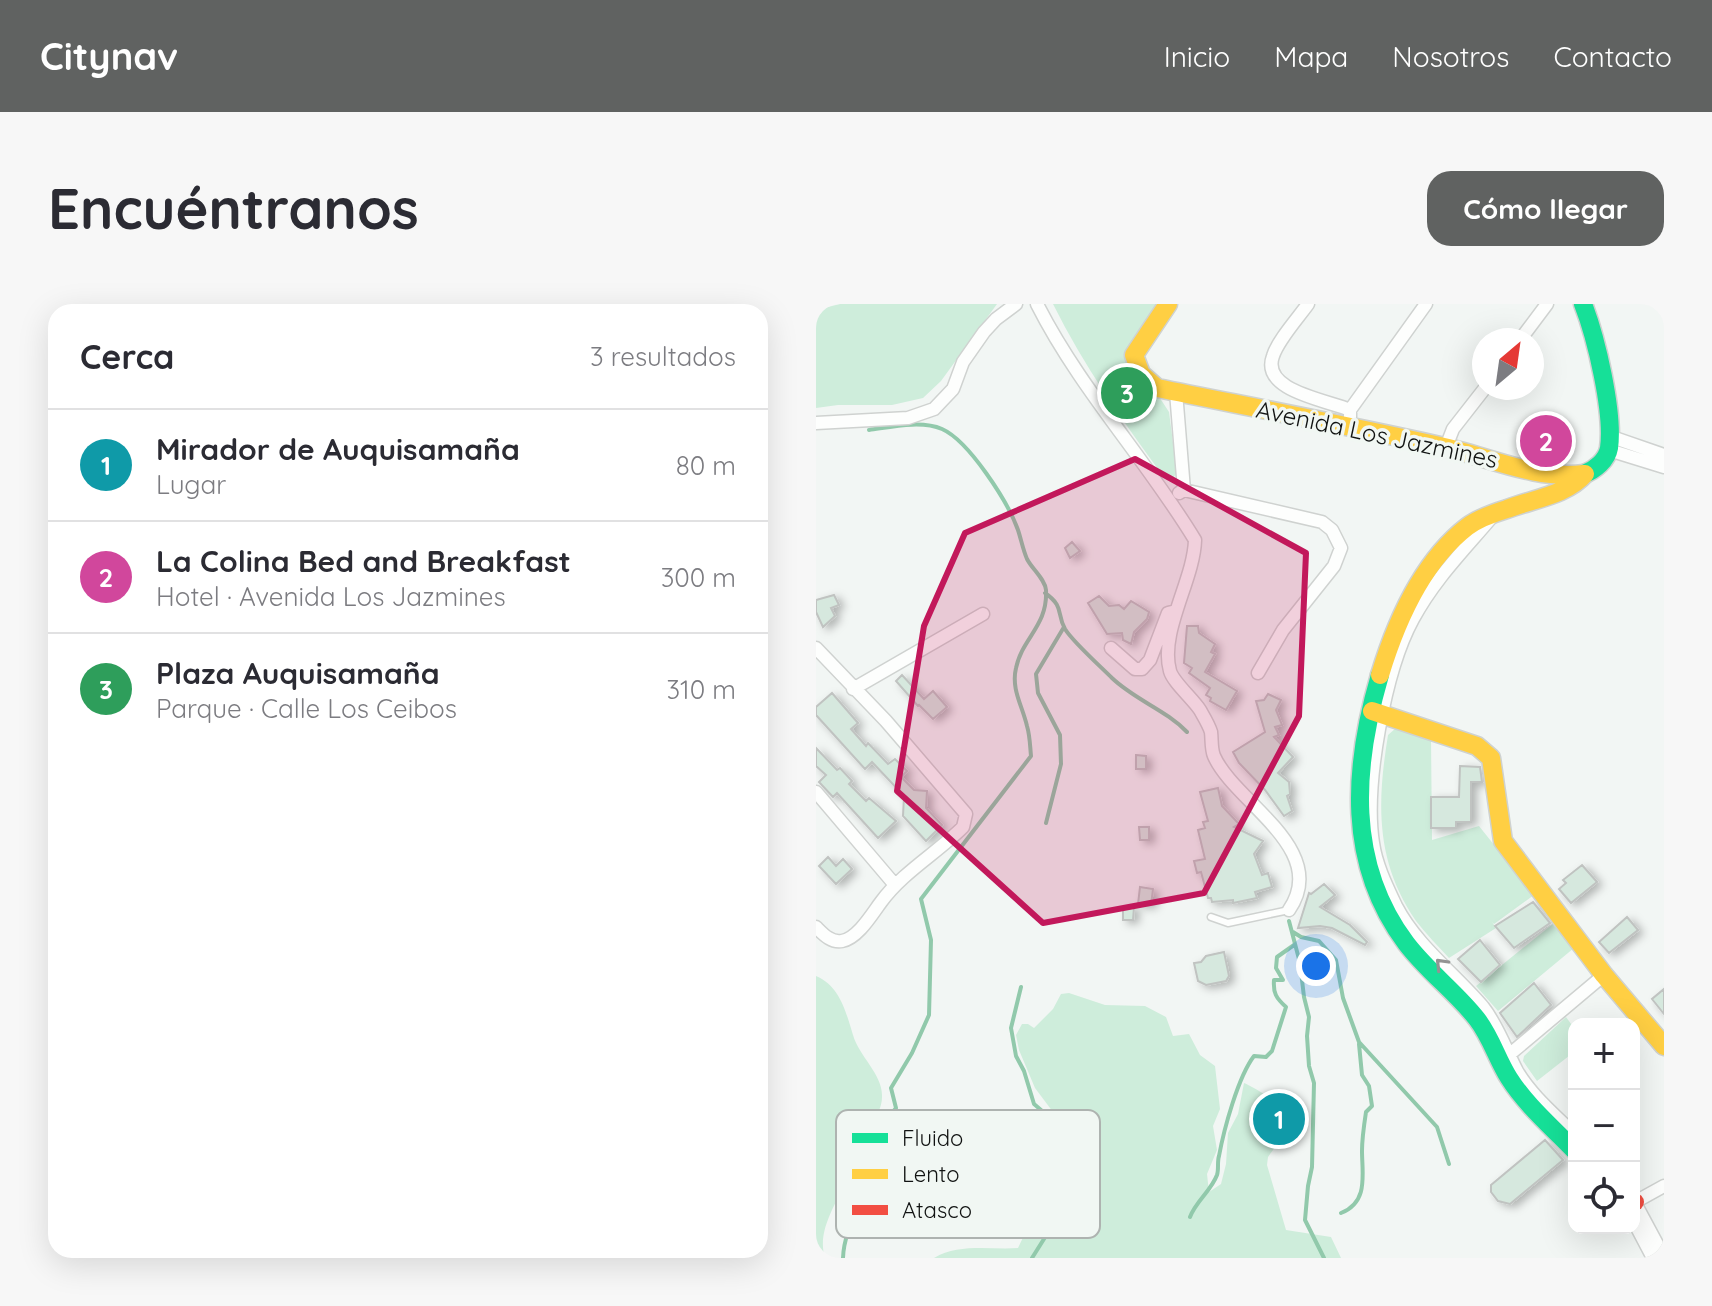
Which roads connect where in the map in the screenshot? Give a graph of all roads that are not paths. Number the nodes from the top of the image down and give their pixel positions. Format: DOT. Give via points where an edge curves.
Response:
graph roads {
  1 [pos="1016,304"];
  2 [pos="1037,304"];
  3 [pos="1168,304"];
  4 [pos="1308,304"];
  5 [pos="1426,304"];
  6 [pos="1547,304"];
  7 [pos="1583,304"];
  8 [pos="1529,328"];
  9 [pos="1176,392"];
  10 [pos="1476,400"];
  11 [pos="1350,419"];
  12 [pos="816,423"];
  13 [pos="1609,443"];
  14 [pos="1446,447"];
  15 [pos="1664,455"];
  16 [pos="1664,467"];
  17 [pos="1585,474"];
  18 [pos="1184,490"];
  19 [pos="1170,499"];
  20 [pos="1176,611"];
  21 [pos="983,614"];
  22 [pos="816,648"];
  23 [pos="1111,648"];
  24 [pos="1258,673"];
  25 [pos="853,689"];
  26 [pos="1377,712"];
  27 [pos="816,792"];
  28 [pos="895,885"];
  29 [pos="1289,910"];
  30 [pos="1211,917"];
  31 [pos="816,927"];
  32 [pos="1604,975"];
  33 [pos="1664,1046"];
  34 [pos="1505,1057"];
  35 [pos="1568,1128"];
  36 [pos="1568,1144"];
  37 [pos="1664,1186"];
  38 [pos="1640,1199"];
  39 [pos="1640,1213"];
  40 [pos="1640,1233"];
  41 [pos="1664,1257"];
  42 [pos="1653,1258"];
  1 -- 12 [label="street" via="984,332 963,362 953,389 934,409 908,418"];
  2 -- 19 [label="street" via="1067,360"];
  3 -- 9 [label="street, Avenida Los Jazmines" via="1134,355 1143,380"];
  4 -- 11 [label="street" via="1276,349 1274,376"];
  5 -- 11 [label="street"];
  6 -- 8 [label="street"];
  7 -- 13 [label="street" via="1596,346"];
  9 -- 11 [label="street, Avenida Los Jazmines"];
  9 -- 18 [label="street"];
  10 -- 14 [label="street"];
  11 -- 14 [label="street, Avenida Los Jazmines"];
  13 -- 15 [label="street"];
  13 -- 16 [label="street"];
  13 -- 17 [label="street" via="1603,461"];
  14 -- 17 [label="street, Avenida Los Jazmines" via="1543,473"];
  17 -- 26 [label="street" via="1575,486 1469,525 1440,556 1400,633"];
  18 -- 19 [label="street"];
  18 -- 24 [label="street" via="1322,522 1341,548 1334,566 1283,630"];
  19 -- 20 [label="street" via="1195,540"];
  20 -- 23 [label="street" via="1168,613 1142,669"];
  20 -- 29 [label="street" via="1170,674 1199,709 1226,774 1293,852 1298,888"];
  21 -- 25 [label="street"];
  22 -- 25 [label="street"];
  25 -- 28 [label="street" via="966,814 955,835"];
  26 -- 32 [label="street" via="1485,751 1491,758 1503,841"];
  26 -- 34 [label="street" via="1360,776 1366,788 1359,823 1379,898 1391,920 1466,998"];
  27 -- 28 [label="street"];
  28 -- 31 [label="street" via="847,939 828,939"];
  29 -- 30 [label="lane" via="1228,923"];
  32 -- 33 [label="street"];
  32 -- 34 [label="street"];
  34 -- 35 [label="street"];
  34 -- 36 [label="street" via="1509,1078"];
  37 -- 38 [label="street"];
  39 -- 41 [label="street"];
  40 -- 42 [label="street"];
}
